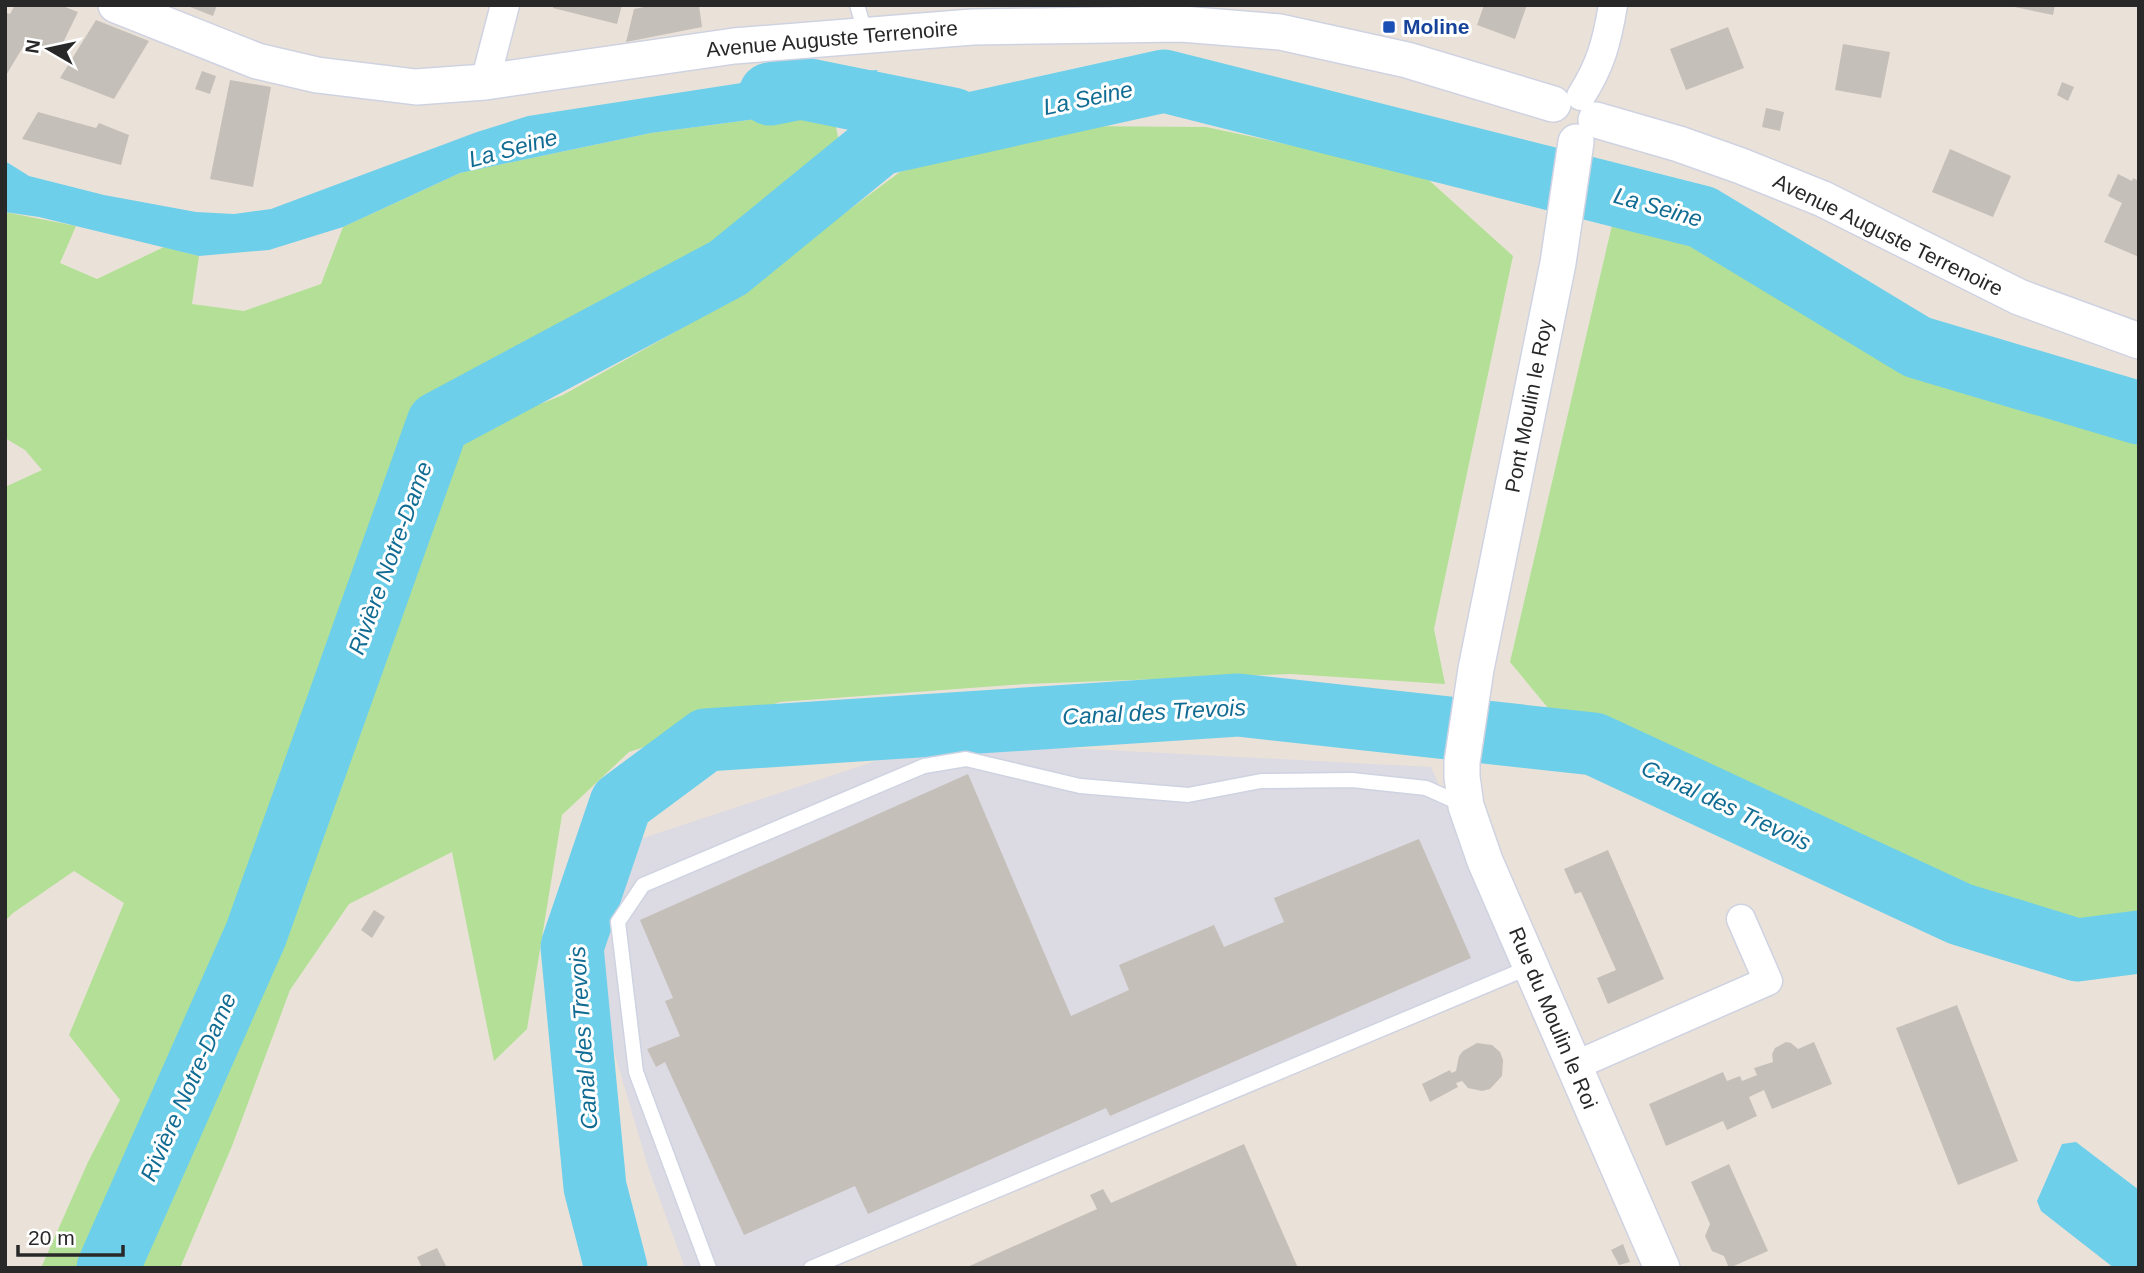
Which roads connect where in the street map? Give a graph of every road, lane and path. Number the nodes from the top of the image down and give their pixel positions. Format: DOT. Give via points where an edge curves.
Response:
graph roads {
  1 [pos="116,5"];
  2 [pos="505,5"];
  3 [pos="1613,5"];
  4 [pos="976,16"];
  5 [pos="862,20"];
  6 [pos="485,82"];
  7 [pos="1576,127"];
  8 [pos="2139,341"];
  9 [pos="1462,762"];
  10 [pos="1466,806"];
  11 [pos="1741,919"];
  12 [pos="1531,966"];
  13 [pos="1574,1066"];
  14 [pos="709,1268"];
  15 [pos="811,1268"];
  16 [pos="1662,1268"];
  1 -- 6 [label="street, Avenue Auguste Terrenoire" via="257,61 317,75 416,87"];
  2 -- 6 [label="street"];
  3 -- 7 [label="street" via="1608,34"];
  4 -- 5 [label="street, Avenue Auguste Terrenoire"];
  4 -- 7 [label="street, Avenue Auguste Terrenoire" via="1280,32 1407,60"];
  5 -- 6 [label="street, Avenue Auguste Terrenoire" via="734,46"];
  7 -- 8 [label="street, Avenue Auguste Terrenoire" via="1741,166 1823,199 2019,297"];
  7 -- 9 [label="street, Pont Moulin le Roy" via="1558,263 1476,669"];
  9 -- 10 [label="street, Rue du Moulin le Roi"];
  10 -- 12 [label="street, Rue du Moulin le Roi"];
  10 -- 14 [label="lane" via="1426,788 1352,780 1261,781 1188,794 1080,786 966,759 924,766 643,885 618,922 636,1072"];
  11 -- 13 [label="street" via="1768,981"];
  12 -- 13 [label="street, Rue du Moulin le Roi"];
  12 -- 15 [label="lane"];
  13 -- 16 [label="street, Rue du Moulin le Roi"];
}
